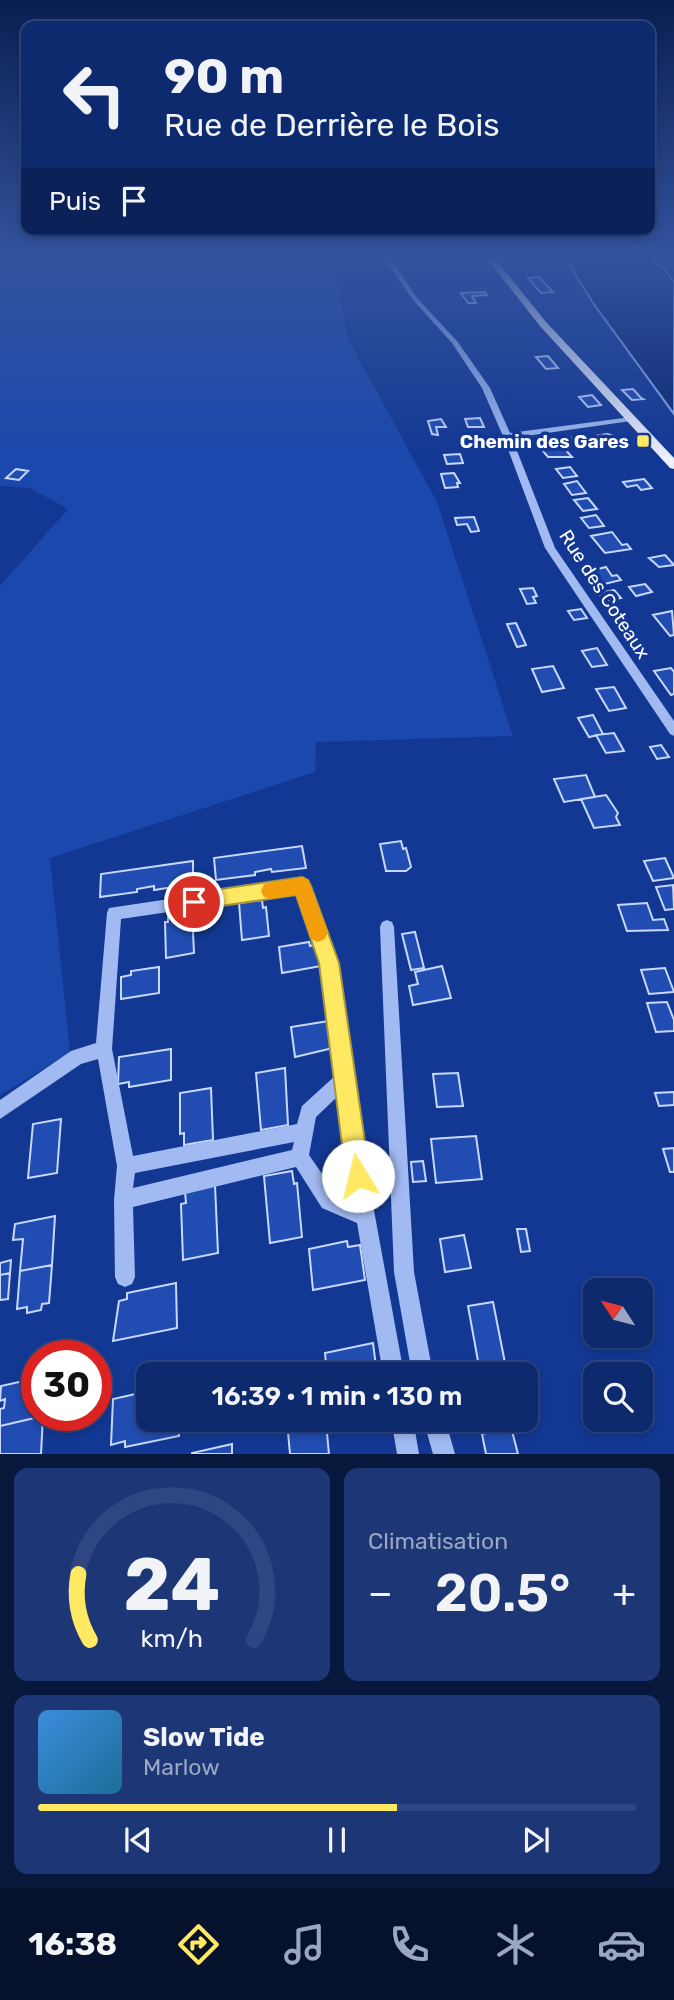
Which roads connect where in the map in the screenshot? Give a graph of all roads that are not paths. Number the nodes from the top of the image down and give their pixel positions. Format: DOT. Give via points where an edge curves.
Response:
graph roads {
  1 [pos="439,324"];
  2 [pos="543,324"];
  3 [pos="631,419"];
  4 [pos="507,436"];
  5 [pos="674,465"];
  6 [pos="674,731"];
  7 [pos="387,927"];
  8 [pos="104,1049"];
  9 [pos="345,1078"];
  10 [pos="0,1110"];
  11 [pos="305,1131"];
  12 [pos="300,1157"];
  13 [pos="126,1166"];
  14 [pos="123,1200"];
  15 [pos="366,1217"];
  16 [pos="125,1277"];
  17 [pos="392,1362"];
  18 [pos="421,1362"];
  19 [pos="404,1432"];
  20 [pos="438,1432"];
  21 [pos="408,1454"];
  22 [pos="444,1454"];
  1 -- 4 [label="street, Rue des Coteaux" via="486,388"];
  2 -- 3 [label="main road"];
  3 -- 4 [label="street"];
  3 -- 5 [label="main road"];
  4 -- 6 [label="street, Rue des Coteaux" via="550,548"];
  7 -- 18 [label="street" via="404,1272"];
  8 -- 9 [label="street" via="114,913 302,886 329,963"];
  8 -- 10 [label="street" via="77,1057"];
  8 -- 13 [label="street"];
  9 -- 11 [label="street" via="308,1112"];
  9 -- 15 [label="street"];
  11 -- 12 [label="street"];
  11 -- 13 [label="street"];
  12 -- 14 [label="street"];
  12 -- 15 [label="street" via="329,1201"];
  13 -- 14 [label="street"];
  14 -- 16 [label="street"];
  15 -- 17 [label="street"];
  19 -- 21 [label="street"];
  20 -- 22 [label="street"];
}
